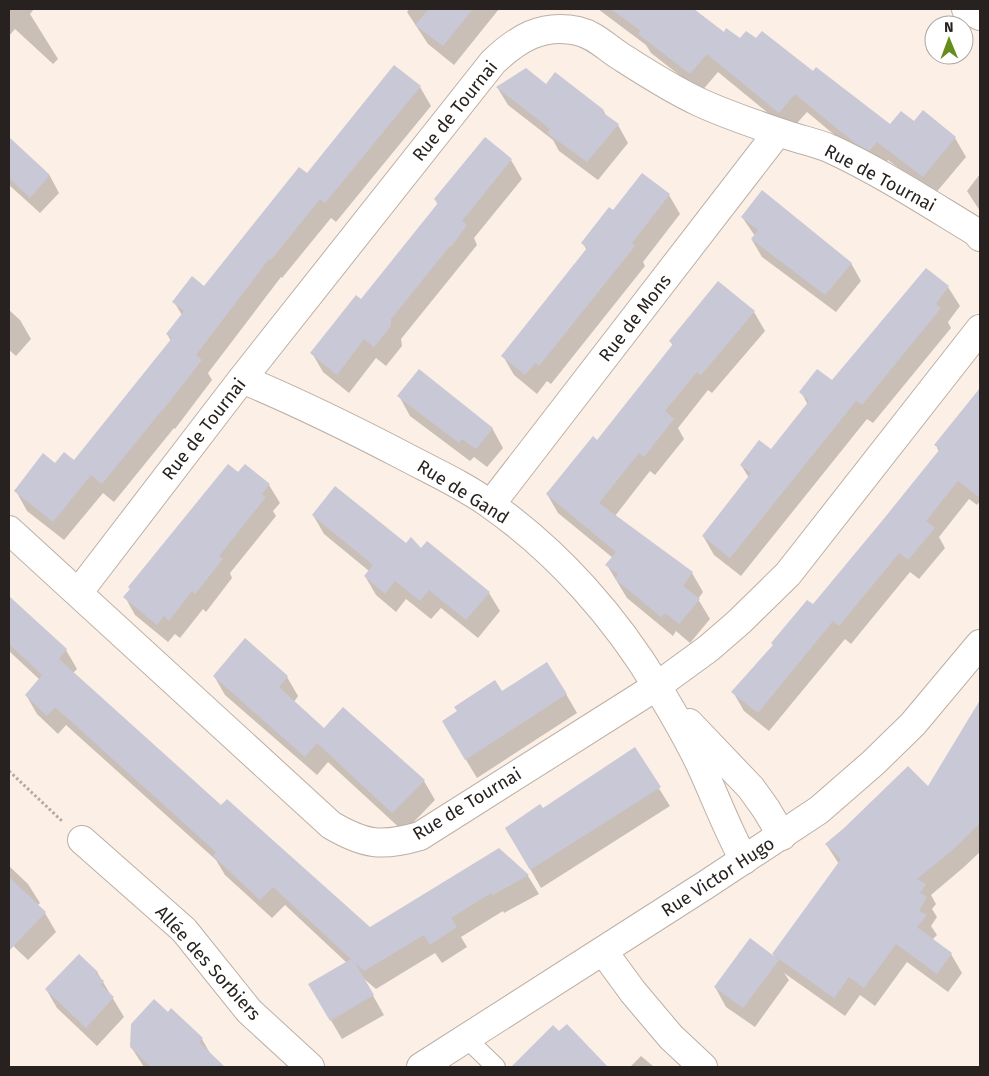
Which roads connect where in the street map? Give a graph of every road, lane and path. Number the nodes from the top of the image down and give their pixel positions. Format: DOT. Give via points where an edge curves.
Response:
graph roads {
  1 [pos="966,9"];
  2 [pos="980,16"];
  3 [pos="778,132"];
  4 [pos="980,237"];
  5 [pos="980,329"];
  6 [pos="242,379"];
  7 [pos="491,504"];
  8 [pos="9,530"];
  9 [pos="78,593"];
  10 [pos="980,644"];
  11 [pos="657,686"];
  12 [pos="9,771"];
  13 [pos="782,836"];
  14 [pos="82,840"];
  15 [pos="744,860"];
  16 [pos="603,951"];
  17 [pos="467,1039"];
  18 [pos="310,1067"];
  19 [pos="421,1067"];
  20 [pos="496,1067"];
  21 [pos="703,1067"];
  1 -- 2 [label="street"];
  3 -- 4 [label="street, Rue de Tournai" via="830,149 861,165"];
  3 -- 6 [label="street, Rue de Tournai" via="698,101 595,38 577,31 539,32 523,37 492,62"];
  3 -- 7 [label="street, Rue de Mons"];
  5 -- 11 [label="street, Rue de Tournai" via="788,574 709,648"];
  6 -- 7 [label="street, Rue de Gand" via="345,425"];
  6 -- 9 [label="street, Rue de Tournai"];
  7 -- 11 [label="street, Rue de Gand" via="535,540 598,605 625,637"];
  8 -- 9 [label="street, Rue de Tournai"];
  9 -- 11 [label="street, Rue de Tournai" via="331,825 352,837 375,843 398,842 420,836"];
  10 -- 13 [label="street, Rue Victor Hugo" via="913,724 873,763 819,810"];
  11 -- 13 [label="street" via="750,788"];
  11 -- 15 [label="street" via="698,761"];
  12 -- 14 [label="path"];
  13 -- 15 [label="street, Rue Victor Hugo"];
  14 -- 18 [label="street, Allée des Sorbiers" via="184,930 249,1011"];
  15 -- 16 [label="street, Rue Victor Hugo"];
  16 -- 17 [label="street, Rue Victor Hugo"];
  16 -- 21 [label="street" via="633,992"];
  17 -- 19 [label="street, Rue Victor Hugo"];
  17 -- 20 [label="lane"];
}
